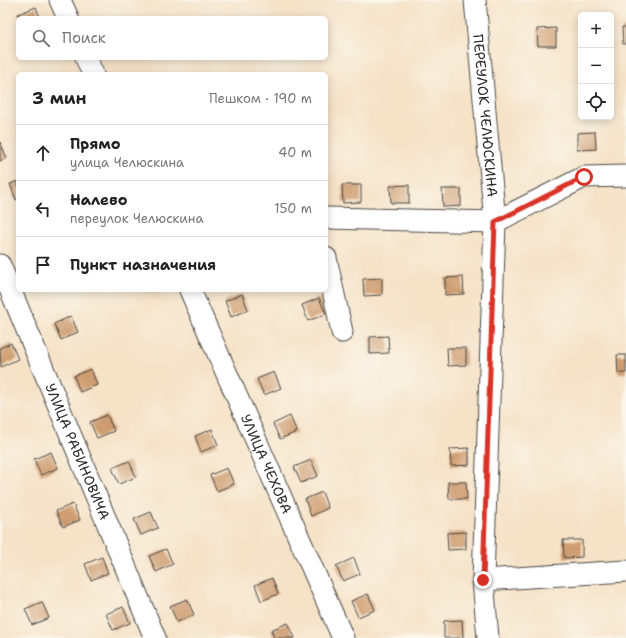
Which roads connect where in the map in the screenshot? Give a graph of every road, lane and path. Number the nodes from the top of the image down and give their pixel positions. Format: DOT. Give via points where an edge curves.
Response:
graph roads {
  1 [pos="60,0"];
  2 [pos="475,0"];
  3 [pos="67,16"];
  4 [pos="87,60"];
  5 [pos="92,72"];
  6 [pos="626,176"];
  7 [pos="328,218"];
  8 [pos="495,222"];
  9 [pos="0,265"];
  10 [pos="328,267"];
  11 [pos="191,292"];
  12 [pos="342,332"];
  13 [pos="626,571"];
  14 [pos="483,580"];
  15 [pos="155,638"];
  16 [pos="342,638"];
  17 [pos="488,638"];
  1 -- 3 [label="street"];
  2 -- 8 [label="street, ПЕРЕУЛОК ЧЕЛЮСКИНА"];
  4 -- 5 [label="street"];
  6 -- 8 [label="street" via="584,177"];
  7 -- 8 [label="street"];
  8 -- 14 [label="street, ПЕРЕУЛОК ЧЕЛЮСКИНА"];
  9 -- 15 [label="street, УЛИЦА РАБИНОВИЧА"];
  10 -- 12 [label="street"];
  11 -- 16 [label="street, УЛИЦА ЧЕХОВА"];
  13 -- 14 [label="street"];
  14 -- 17 [label="street, ПЕРЕУЛОК ЧЕЛЮСКИНА"];
}
